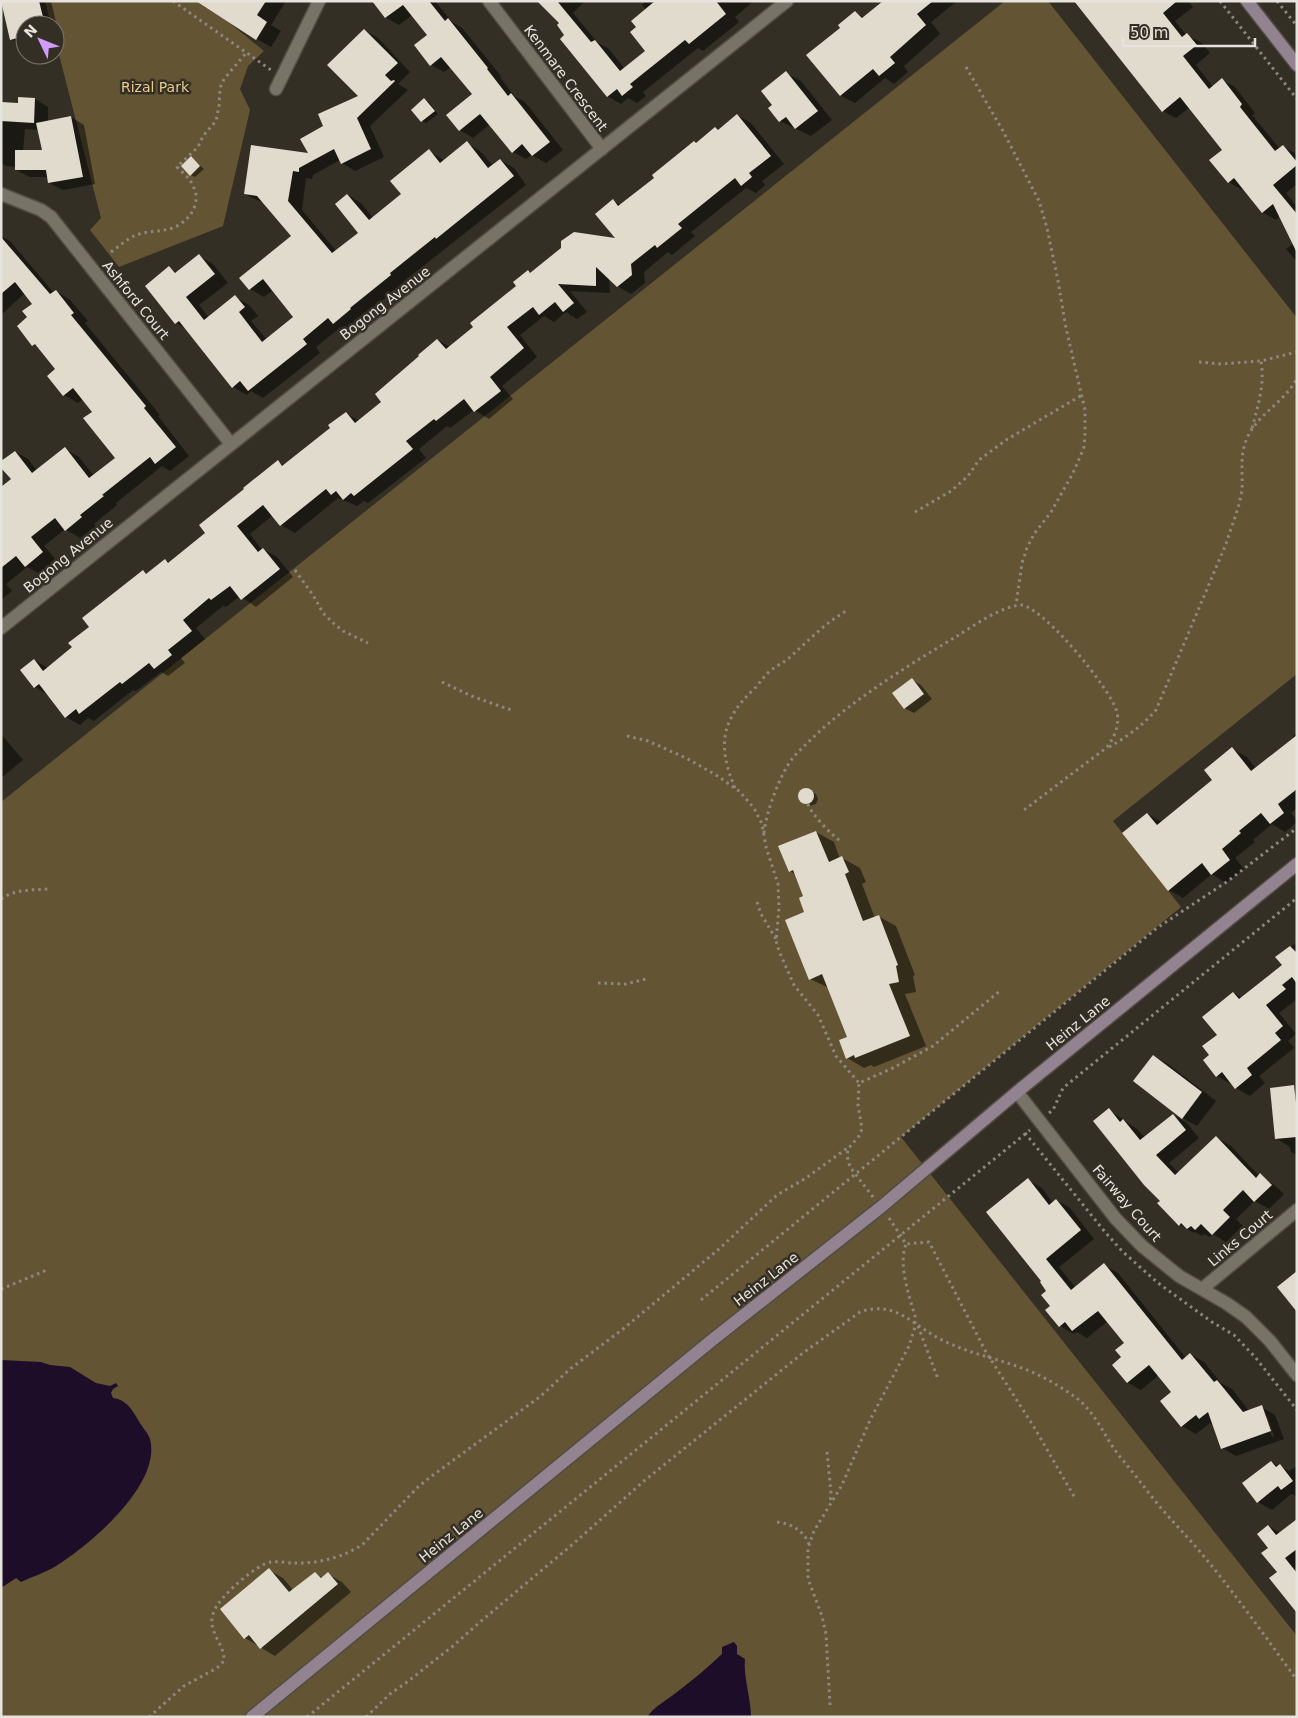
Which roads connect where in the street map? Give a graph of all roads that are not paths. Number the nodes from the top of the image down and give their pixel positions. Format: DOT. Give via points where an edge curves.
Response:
graph roads {
  1 [pos="319,1"];
  2 [pos="489,1"];
  3 [pos="787,1"];
  4 [pos="1247,1"];
  5 [pos="1297,65"];
  6 [pos="279,84"];
  7 [pos="602,149"];
  8 [pos="1,194"];
  9 [pos="231,444"];
  10 [pos="1,628"];
  11 [pos="1297,864"];
  12 [pos="1017,1092"];
  13 [pos="1297,1210"];
  14 [pos="1202,1289"];
  15 [pos="1297,1375"];
  16 [pos="252,1717"];
  1 -- 6 [label="street"];
  2 -- 7 [label="street, Kenmare Crescent"];
  3 -- 7 [label="street, Bogong Avenue"];
  4 -- 5 [label="street"];
  7 -- 9 [label="street, Bogong Avenue"];
  8 -- 9 [label="street, Ashford Court" via="41,210 51,218"];
  9 -- 10 [label="street, Bogong Avenue"];
  11 -- 12 [label="street, Heinz Lane"];
  12 -- 14 [label="street, Fairway Court" via="1116,1218 1142,1246"];
  12 -- 16 [label="street, Heinz Lane" via="881,1207 711,1341"];
  13 -- 14 [label="street, Links Court"];
  14 -- 15 [label="street, Fairway Court" via="1253,1323"];
}
